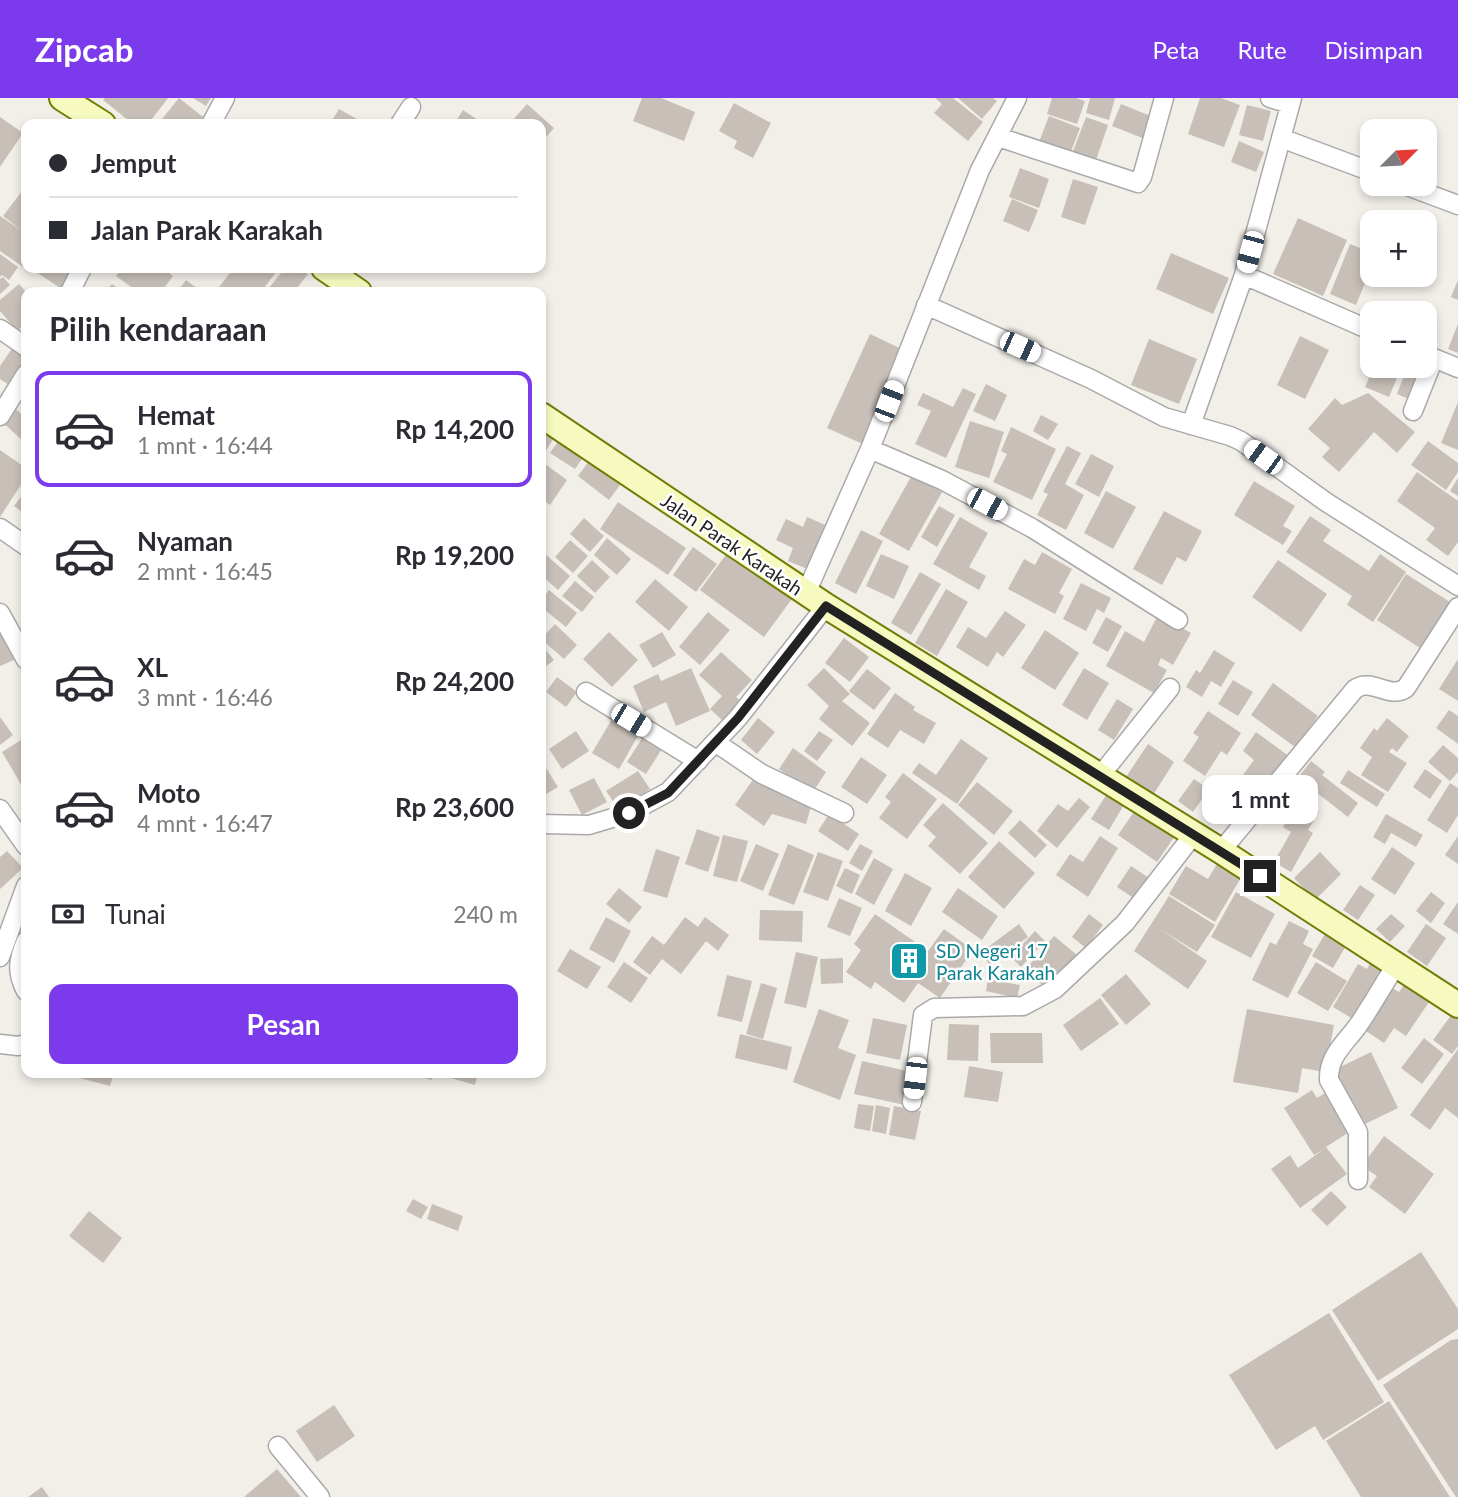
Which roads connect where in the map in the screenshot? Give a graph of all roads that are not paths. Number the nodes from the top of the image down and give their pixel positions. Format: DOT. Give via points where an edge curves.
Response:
graph roads {
  1 [pos="62,98"];
  2 [pos="225,98"];
  3 [pos="1017,98"];
  4 [pos="1164,98"];
  5 [pos="1269,98"];
  6 [pos="1291,101"];
  7 [pos="411,107"];
  8 [pos="95,119"];
  9 [pos="214,119"];
  10 [pos="403,119"];
  11 [pos="998,138"];
  12 [pos="1281,138"];
  13 [pos="1360,168"];
  14 [pos="1434,196"];
  15 [pos="1458,205"];
  16 [pos="331,273"];
  17 [pos="1244,275"];
  18 [pos="352,287"];
  19 [pos="926,305"];
  20 [pos="1360,326"];
  21 [pos="0,329"];
  22 [pos="21,344"];
  23 [pos="1437,359"];
  24 [pos="1458,368"];
  25 [pos="1423,378"];
  26 [pos="21,382"];
  27 [pos="1413,411"];
  28 [pos="0,416"];
  29 [pos="546,418"];
  30 [pos="1191,425"];
  31 [pos="870,449"];
  32 [pos="0,528"];
  33 [pos="21,543"];
  34 [pos="1458,586"];
  35 [pos="816,599"];
  36 [pos="1458,607"];
  37 [pos="0,614"];
  38 [pos="1178,620"];
  39 [pos="21,651"];
  40 [pos="1170,688"];
  41 [pos="586,692"];
  42 [pos="715,742"];
  43 [pos="698,761"];
  44 [pos="1100,776"];
  45 [pos="0,809"];
  46 [pos="844,813"];
  47 [pos="546,824"];
  48 [pos="1194,834"];
  49 [pos="21,839"];
  50 [pos="1221,851"];
  51 [pos="21,900"];
  52 [pos="21,953"];
  53 [pos="0,957"];
  54 [pos="1396,965"];
  55 [pos="21,978"];
  56 [pos="1458,1006"];
  57 [pos="0,1044"];
  58 [pos="21,1045"];
  59 [pos="912,1102"];
  60 [pos="1359,1180"];
  61 [pos="278,1446"];
  62 [pos="320,1497"];
  1 -- 8 [label="street"];
  2 -- 9 [label="street"];
  3 -- 11 [label="street"];
  4 -- 11 [label="street" via="1138,183"];
  5 -- 6 [label="street"];
  6 -- 12 [label="street"];
  7 -- 10 [label="street"];
  11 -- 19 [label="street" via="979,170"];
  12 -- 13 [label="street"];
  12 -- 17 [label="street"];
  14 -- 15 [label="street"];
  16 -- 18 [label="street"];
  17 -- 20 [label="street"];
  17 -- 30 [label="street"];
  19 -- 30 [label="street" via="1156,413"];
  19 -- 31 [label="street"];
  21 -- 22 [label="street"];
  23 -- 24 [label="street"];
  25 -- 27 [label="street"];
  26 -- 28 [label="street"];
  29 -- 35 [label="street, Jalan Parak Karakah"];
  30 -- 34 [label="street" via="1241,442"];
  31 -- 35 [label="street"];
  31 -- 38 [label="street" via="942,480 1032,528"];
  32 -- 33 [label="street"];
  35 -- 42 [label="street" via="738,718"];
  35 -- 44 [label="street, Jalan Parak Karakah"];
  36 -- 50 [label="street" via="1406,688 1395,692 1364,684 1355,689"];
  37 -- 39 [label="street"];
  40 -- 44 [label="street"];
  41 -- 43 [label="street"];
  42 -- 43 [label="street"];
  42 -- 46 [label="street" via="762,774"];
  43 -- 47 [label="street" via="668,793 629,813 589,825"];
  44 -- 48 [label="street, Jalan Parak Karakah"];
  45 -- 49 [label="street"];
  48 -- 50 [label="street, Jalan Parak Karakah"];
  48 -- 59 [label="street" via="1125,923 1055,989 1023,1006 934,1008 923,1015"];
  50 -- 54 [label="street, Jalan Parak Karakah"];
  51 -- 53 [label="street"];
  52 -- 55 [label="street"];
  54 -- 56 [label="street, Jalan Parak Karakah"];
  54 -- 60 [label="street" via="1329,1070 1329,1080 1358,1132"];
  57 -- 58 [label="street"];
  61 -- 62 [label="street"];
}
